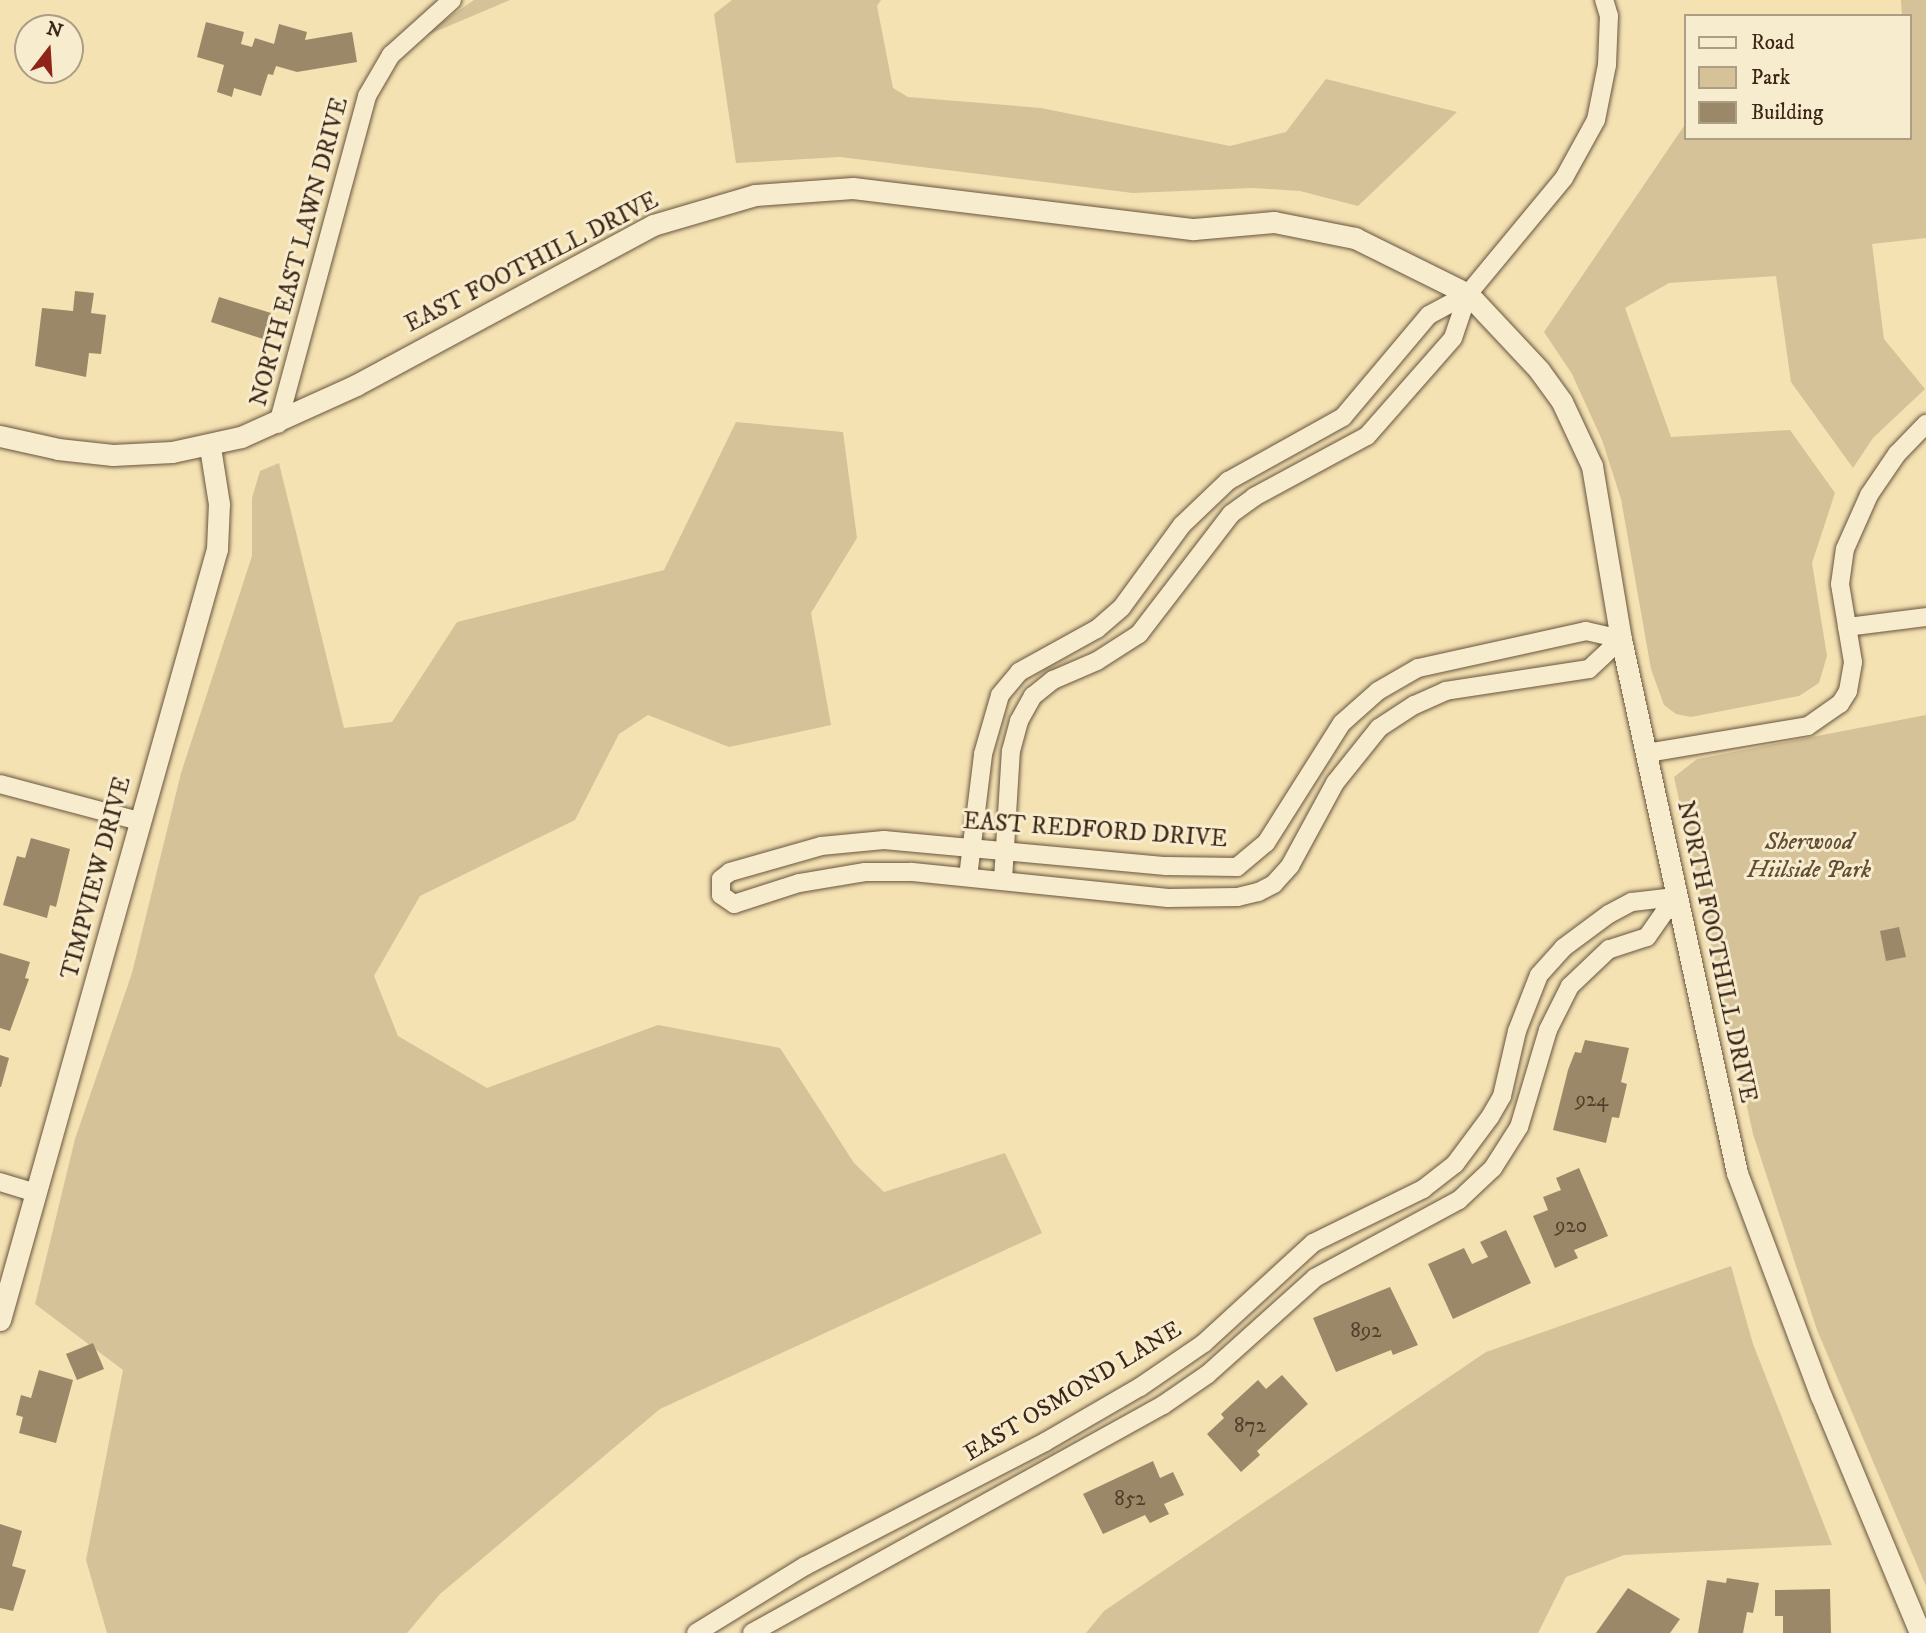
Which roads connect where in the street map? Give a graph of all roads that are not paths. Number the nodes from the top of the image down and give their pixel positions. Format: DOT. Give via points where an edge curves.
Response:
graph roads {
  1 [pos="452,0"];
  2 [pos="1604,0"];
  3 [pos="1468,294"];
  4 [pos="278,424"];
  5 [pos="1926,424"];
  6 [pos="0,436"];
  7 [pos="210,447"];
  8 [pos="1926,617"];
  9 [pos="1847,627"];
  10 [pos="1621,639"];
  11 [pos="1647,754"];
  12 [pos="0,785"];
  13 [pos="139,821"];
  14 [pos="972,846"];
  15 [pos="1005,849"];
  16 [pos="968,877"];
  17 [pos="1003,880"];
  18 [pos="1675,897"];
  19 [pos="1581,932"];
  20 [pos="1599,957"];
  21 [pos="0,1182"];
  22 [pos="37,1194"];
  23 [pos="1269,1281"];
  24 [pos="1287,1304"];
  25 [pos="0,1320"];
  26 [pos="696,1633"];
  27 [pos="752,1633"];
  28 [pos="1920,1633"];
  1 -- 4 [label="street, NORTH EAST LAWN DRIVE" via="391,55 367,96"];
  2 -- 3 [label="street" via="1609,16 1607,65 1596,120 1564,178"];
  3 -- 4 [label="street, EAST FOOTHILL DRIVE" via="1355,238 1274,222 1166,227 853,188 755,195 653,225"];
  3 -- 10 [label="street, NORTH FOOTHILL DRIVE" via="1539,370 1576,429 1591,466"];
  3 -- 14 [label="street" via="1429,315 1343,417 1228,481 1182,525 1122,607 1009,683 994,707 986,736"];
  3 -- 15 [label="street" via="1453,338 1367,436 1231,514 1139,634 1097,661 1053,680 1033,696 1019,721 1011,751"];
  4 -- 7 [label="street, EAST FOOTHILL DRIVE"];
  5 -- 9 [label="street" via="1897,454 1854,522 1840,584"];
  6 -- 7 [label="street, EAST FOOTHILL DRIVE" via="113,456"];
  7 -- 13 [label="street, TIMPVIEW DRIVE" via="219,504 217,549"];
  8 -- 9 [label="street"];
  9 -- 11 [label="street" via="1852,677 1840,704 1826,718 1717,745"];
  10 -- 11 [label="street, NORTH FOOTHILL DRIVE"];
  10 -- 15 [label="street, EAST REDFORD DRIVE" via="1586,631 1418,668 1396,679 1342,723 1285,818 1251,859 1237,867 1166,866"];
  10 -- 17 [label="street, EAST REDFORD DRIVE" via="1588,669 1446,691 1379,728 1335,783 1290,866 1274,884 1258,892 1238,897 1168,898"];
  11 -- 18 [label="street, NORTH FOOTHILL DRIVE"];
  12 -- 13 [label="street"];
  13 -- 22 [label="street, TIMPVIEW DRIVE"];
  14 -- 15 [label="street, EAST REDFORD DRIVE"];
  14 -- 16 [label="street"];
  14 -- 16 [label="street, EAST REDFORD DRIVE" via="884,840 821,846 730,872 719,887 734,904 799,883 865,872"];
  15 -- 17 [label="street"];
  16 -- 17 [label="street, EAST REDFORD DRIVE"];
  18 -- 19 [label="street, EAST OSMOND LANE" via="1632,902"];
  18 -- 20 [label="street, EAST OSMOND LANE" via="1647,937 1618,944"];
  18 -- 28 [label="street, NORTH FOOTHILL DRIVE" via="1738,1173 1821,1396"];
  19 -- 20 [label="street"];
  19 -- 23 [label="street, EAST OSMOND LANE" via="1539,975 1517,1031 1502,1096 1476,1141 1423,1189 1313,1243"];
  20 -- 24 [label="street, EAST OSMOND LANE" via="1570,986 1555,1012 1528,1105 1493,1168 1459,1200 1315,1278"];
  21 -- 22 [label="street"];
  22 -- 25 [label="street, TIMPVIEW DRIVE"];
  23 -- 24 [label="street"];
  23 -- 26 [label="street, EAST OSMOND LANE" via="1204,1343 1140,1387 1021,1455 805,1566"];
  24 -- 27 [label="street, EAST OSMOND LANE" via="1208,1374 1163,1405"];
}
